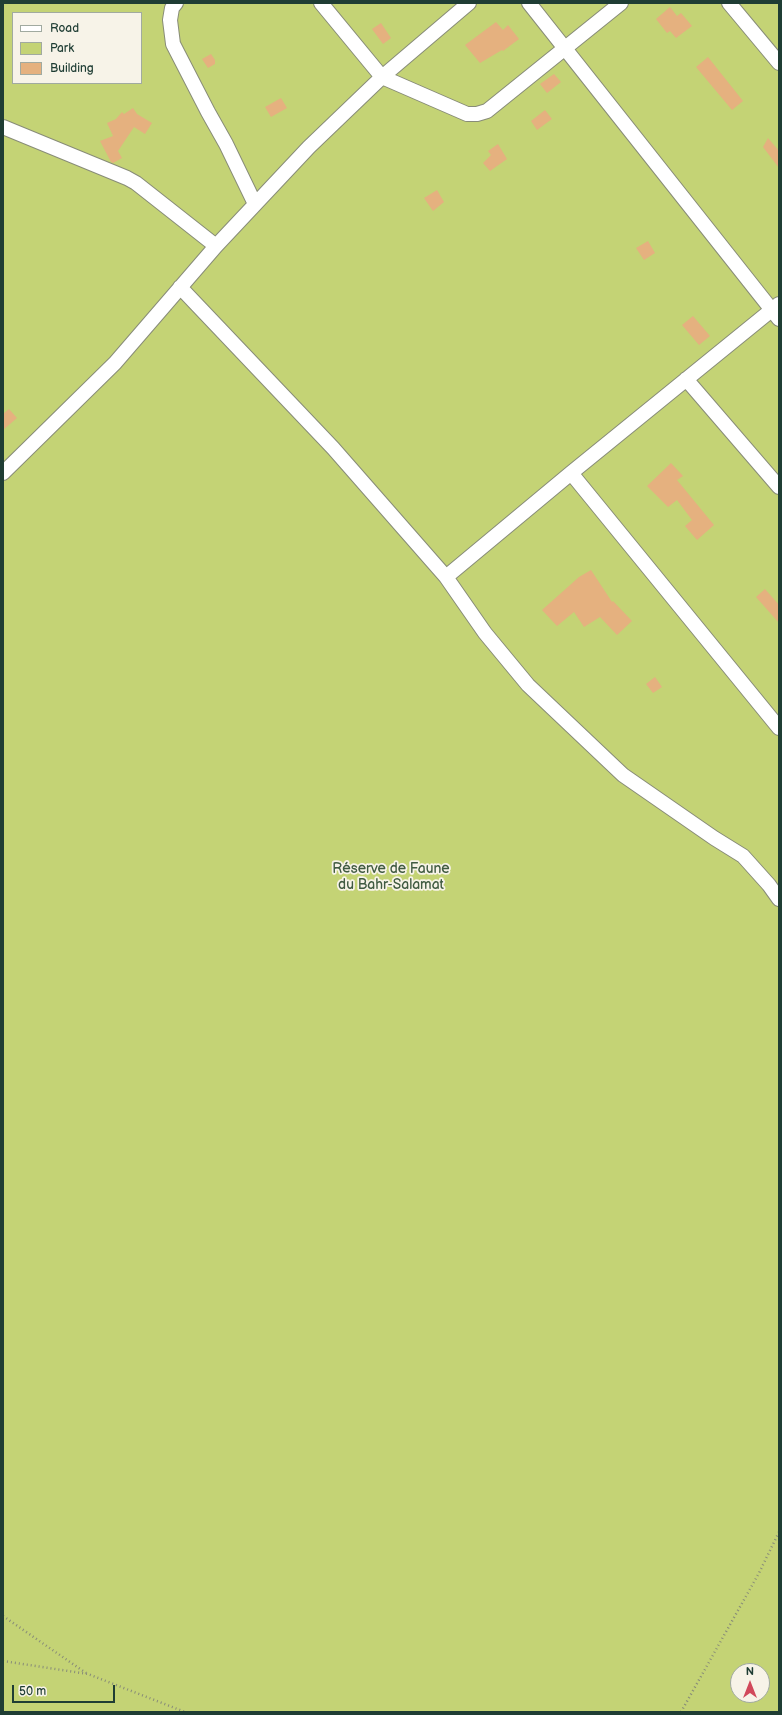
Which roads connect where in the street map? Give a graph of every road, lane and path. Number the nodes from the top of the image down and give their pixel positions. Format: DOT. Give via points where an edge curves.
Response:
graph roads {
  1 [pos="176,3"];
  2 [pos="321,3"];
  3 [pos="469,3"];
  4 [pos="529,3"];
  5 [pos="622,3"];
  6 [pos="730,3"];
  7 [pos="565,50"];
  8 [pos="779,63"];
  9 [pos="382,77"];
  10 [pos="3,127"];
  11 [pos="256,204"];
  12 [pos="216,246"];
  13 [pos="180,287"];
  14 [pos="777,311"];
  15 [pos="686,379"];
  16 [pos="3,473"];
  17 [pos="571,473"];
  18 [pos="779,487"];
  19 [pos="446,577"];
  20 [pos="779,728"];
  21 [pos="779,898"];
  22 [pos="779,1532"];
  23 [pos="3,1616"];
  24 [pos="3,1661"];
  25 [pos="88,1674"];
  26 [pos="185,1712"];
  27 [pos="681,1712"];
  1 -- 11 [label="street" via="172,8 170,20 173,44"];
  2 -- 9 [label="street"];
  3 -- 9 [label="street"];
  4 -- 7 [label="street"];
  5 -- 7 [label="street"];
  6 -- 8 [label="street"];
  7 -- 9 [label="street" via="486,111 477,114 467,114"];
  7 -- 14 [label="street"];
  9 -- 11 [label="street" via="309,147"];
  10 -- 12 [label="street" via="136,183"];
  11 -- 12 [label="street"];
  12 -- 13 [label="street"];
  13 -- 16 [label="street" via="115,363"];
  13 -- 19 [label="street" via="333,448"];
  14 -- 15 [label="street"];
  15 -- 17 [label="street"];
  15 -- 18 [label="street"];
  17 -- 19 [label="street"];
  17 -- 20 [label="street"];
  19 -- 21 [label="street" via="484,633 528,685 623,775 743,856"];
  22 -- 27 [label="path" via="759,1573"];
  23 -- 25 [label="path"];
  24 -- 25 [label="path"];
  25 -- 26 [label="path"];
}
